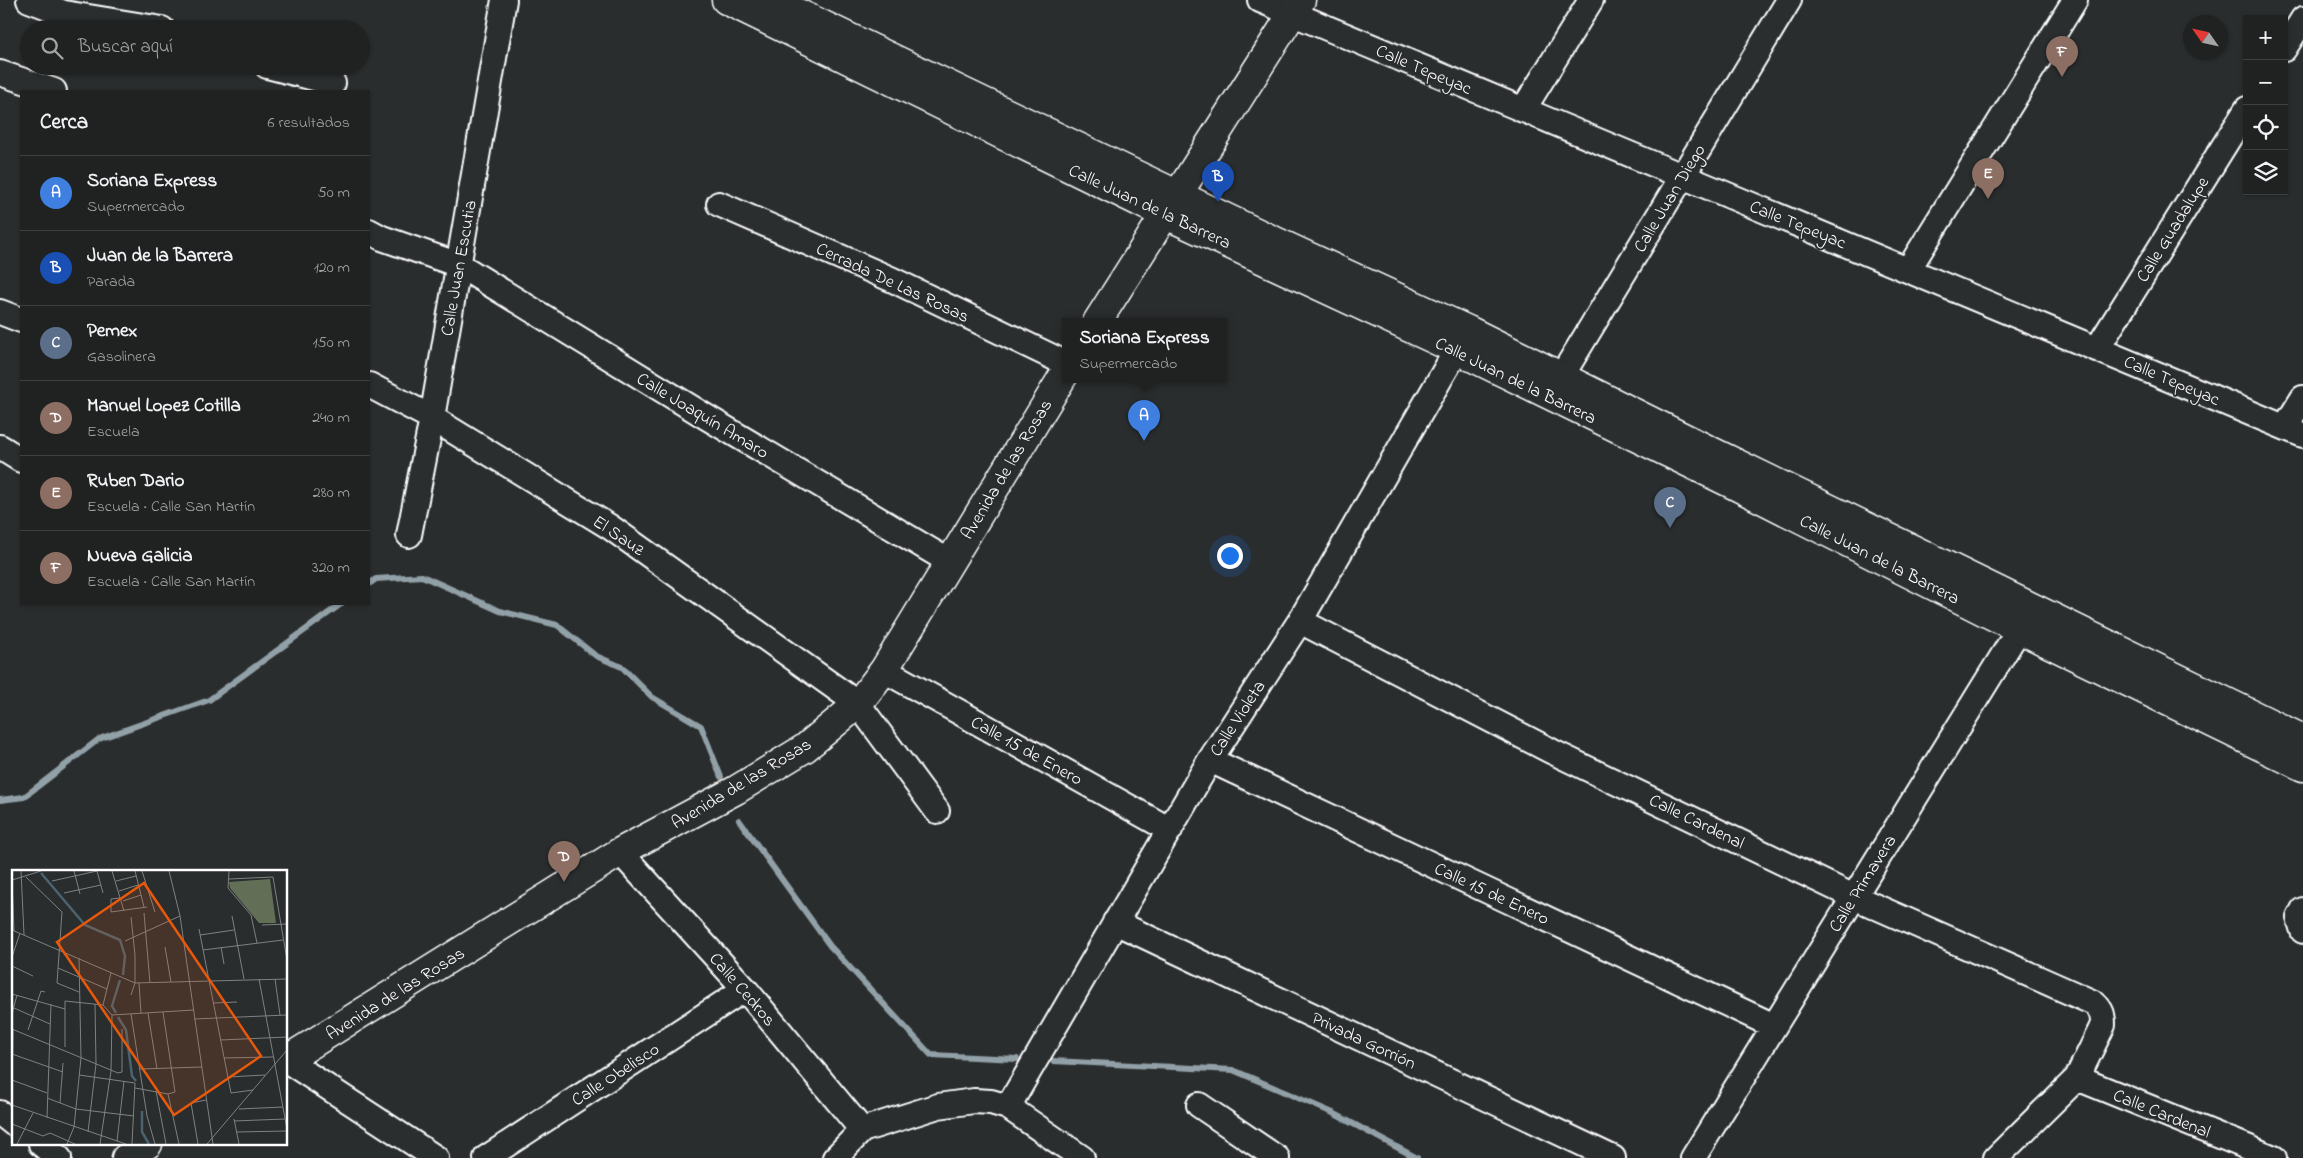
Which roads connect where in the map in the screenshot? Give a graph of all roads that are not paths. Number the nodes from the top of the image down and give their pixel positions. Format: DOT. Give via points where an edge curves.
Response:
graph roads {
  1 [pos="29,0"];
  2 [pos="504,0"];
  3 [pos="726,0"];
  4 [pos="771,0"];
  5 [pos="1260,0"];
  6 [pos="1591,0"];
  7 [pos="1789,0"];
  8 [pos="2075,0"];
  9 [pos="1297,7"];
  10 [pos="2303,19"];
  11 [pos="107,20"];
  12 [pos="2288,43"];
  13 [pos="0,73"];
  14 [pos="302,75"];
  15 [pos="334,83"];
  16 [pos="51,90"];
  17 [pos="1523,110"];
  18 [pos="2243,115"];
  19 [pos="1682,177"];
  20 [pos="719,204"];
  21 [pos="1170,204"];
  22 [pos="370,232"];
  23 [pos="459,265"];
  24 [pos="1908,270"];
  25 [pos="0,312"];
  26 [pos="1099,318"];
  27 [pos="20,320"];
  28 [pos="1462,340"];
  29 [pos="2097,349"];
  30 [pos="1062,362"];
  31 [pos="1062,378"];
  32 [pos="370,386"];
  33 [pos="1555,386"];
  34 [pos="2303,398"];
  35 [pos="432,418"];
  36 [pos="2294,431"];
  37 [pos="0,447"];
  38 [pos="20,459"];
  39 [pos="409,535"];
  40 [pos="950,562"];
  41 [pos="2026,619"];
  42 [pos="1300,621"];
  43 [pos="884,670"];
  44 [pos="858,704"];
  45 [pos="2303,739"];
  46 [pos="1210,760"];
  47 [pos="2303,766"];
  48 [pos="937,811"];
  49 [pos="1170,830"];
  50 [pos="620,852"];
  51 [pos="1854,897"];
  52 [pos="2303,910"];
  53 [pos="1115,922"];
  54 [pos="2303,931"];
  55 [pos="745,989"];
  56 [pos="1774,1026"];
  57 [pos="288,1059"];
  58 [pos="288,1061"];
  59 [pos="2077,1078"];
  60 [pos="1199,1105"];
  61 [pos="1008,1107"];
  62 [pos="0,1113"];
  63 [pos="12,1122"];
  64 [pos="862,1130"];
  65 [pos="44,1146"];
  66 [pos="145,1146"];
  67 [pos="59,1158"];
  68 [pos="126,1158"];
  69 [pos="436,1158"];
  70 [pos="486,1158"];
  71 [pos="835,1158"];
  72 [pos="1082,1158"];
  73 [pos="1277,1158"];
  74 [pos="1613,1158"];
  75 [pos="1693,1158"];
  76 [pos="1996,1158"];
  77 [pos="2274,1158"];
  1 -- 11 [label="street" via="64,13"];
  2 -- 23 [label="street, Calle Juan Escutia"];
  3 -- 21 [label="main road, Calle Juan de la Barrera"];
  4 -- 21 [label="main road, Calle Juan de la Barrera"];
  5 -- 9 [label="street, Calle Tepeyac"];
  6 -- 17 [label="street"];
  7 -- 19 [label="street, Calle Juan Diego"];
  8 -- 24 [label="street"];
  9 -- 17 [label="street, Calle Tepeyac"];
  9 -- 21 [label="main road"];
  10 -- 12 [label="street"];
  13 -- 16 [label="street"];
  14 -- 15 [label="street"];
  17 -- 19 [label="street, Calle Tepeyac"];
  18 -- 29 [label="street, Calle Guadalupe"];
  19 -- 24 [label="street, Calle Tepeyac"];
  19 -- 33 [label="street, Calle Juan Diego"];
  20 -- 30 [label="street, Cerrada De Las Rosas" via="893,280"];
  21 -- 26 [label="main road"];
  21 -- 28 [label="main road, Calle Juan de la Barrera"];
  22 -- 23 [label="street, Calle Joaquín Amaro"];
  23 -- 35 [label="street, Calle Juan Escutia"];
  23 -- 40 [label="street, Calle Joaquín Amaro"];
  24 -- 29 [label="street, Calle Tepeyac"];
  25 -- 27 [label="street"];
  28 -- 33 [label="main road, Calle Juan de la Barrera"];
  28 -- 42 [label="street, Calle Violeta"];
  29 -- 36 [label="street, Calle Tepeyac"];
  31 -- 40 [label="main road, Avenida de las Rosas"];
  32 -- 35 [label="street, El Sauz"];
  33 -- 41 [label="main road, Calle Juan de la Barrera"];
  34 -- 36 [label="street"];
  35 -- 39 [label="street, Calle Juan Escutia"];
  35 -- 44 [label="street, El Sauz" via="610,527"];
  37 -- 38 [label="street"];
  40 -- 43 [label="main road, Avenida de las Rosas"];
  41 -- 45 [label="main road, Calle Juan de la Barrera"];
  41 -- 47 [label="main road, Calle Juan de la Barrera"];
  41 -- 51 [label="street, Calle Primavera"];
  42 -- 46 [label="street, Calle Violeta"];
  42 -- 51 [label="street, Calle Cardenal" via="1553,752"];
  43 -- 44 [label="main road, Avenida de las Rosas"];
  43 -- 49 [label="street, Calle 15 de Enero"];
  44 -- 48 [label="street, El Sauz"];
  44 -- 50 [label="main road, Avenida de las Rosas" via="805,748 736,790"];
  46 -- 49 [label="street, Calle Violeta"];
  46 -- 56 [label="street, Calle 15 de Enero"];
  49 -- 53 [label="street, Calle Violeta"];
  50 -- 55 [label="street, Calle Cedros"];
  50 -- 57 [label="main road, Avenida de las Rosas"];
  51 -- 56 [label="street, Calle Primavera"];
  51 -- 59 [label="street, Calle Cardenal" via="2100,1008 2102,1026"];
  52 -- 54 [label="street" via="2299,918"];
  53 -- 61 [label="street, Calle Violeta"];
  53 -- 74 [label="street, Privada Gorrión"];
  55 -- 64 [label="street, Calle Cedros"];
  55 -- 70 [label="street, Calle Obelisco"];
  56 -- 75 [label="street, Calle Primavera"];
  58 -- 69 [label="street"];
  59 -- 76 [label="street"];
  59 -- 77 [label="street, Calle Cardenal"];
  60 -- 73 [label="street"];
  61 -- 64 [label="street" via="974,1101 938,1106"];
  61 -- 72 [label="street"];
  62 -- 63 [label="street"];
  64 -- 71 [label="street"];
  65 -- 67 [label="street"];
  66 -- 68 [label="main road"];
}
